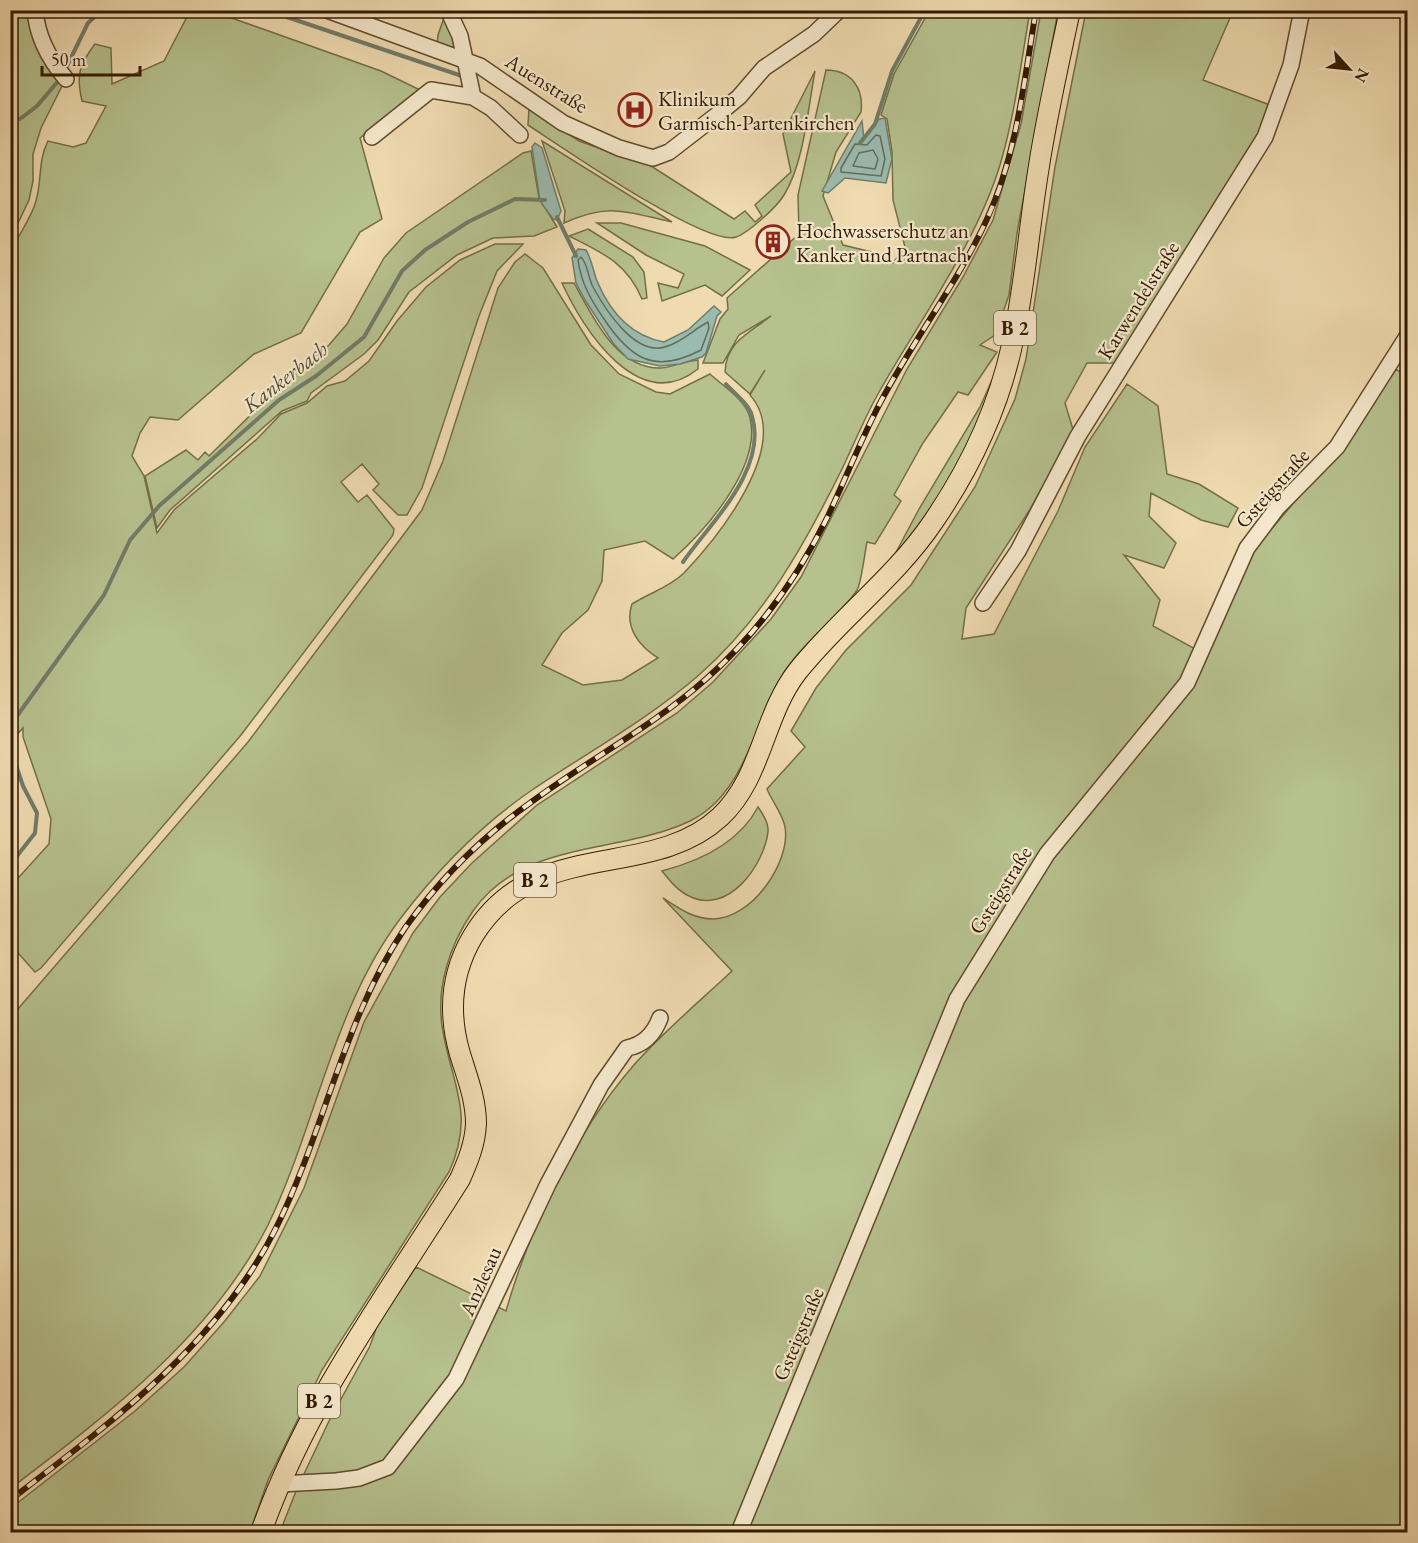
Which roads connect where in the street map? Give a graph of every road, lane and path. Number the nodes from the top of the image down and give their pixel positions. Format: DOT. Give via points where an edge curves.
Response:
graph roads {
  1 [pos="35,10"];
  2 [pos="327,10"];
  3 [pos="448,10"];
  4 [pos="839,10"];
  5 [pos="1070,10"];
  6 [pos="1302,10"];
  7 [pos="466,64"];
  8 [pos="64,76"];
  9 [pos="471,93"];
  10 [pos="520,135"];
  11 [pos="372,137"];
  12 [pos="1407,335"];
  13 [pos="983,603"];
  14 [pos="660,1018"];
  15 [pos="280,1484"];
  16 [pos="261,1533"];
  17 [pos="739,1533"];
  1 -- 8 [label="street" via="50,61"];
  2 -- 7 [label="street"];
  3 -- 7 [label="street" via="460,36"];
  4 -- 7 [label="street, Auenstraße" via="814,34 764,68 722,111 669,152 653,158 619,148 563,123 490,72"];
  5 -- 15 [label="main road, B 2" via="1039,165 1013,342 995,404 964,473 912,548 795,674 774,710 747,782 717,820 670,846 557,871 528,883 484,918 462,958 452,1006 474,1104 476,1127 471,1152 460,1179 333,1376"];
  6 -- 13 [label="street, Karwendelstraße" via="1291,65 1265,137 1077,436 1018,551"];
  7 -- 9 [label="street"];
  9 -- 10 [label="street"];
  9 -- 11 [label="street" via="431,90"];
  12 -- 17 [label="street, Gsteigstraße" via="1337,447 1277,508 1247,548 1187,683 1047,854 957,999"];
  14 -- 15 [label="street, Anzlesau" via="640,1045 627,1048 601,1085 548,1184 456,1379 388,1467 347,1479"];
  15 -- 16 [label="main road, B 2"];
}
